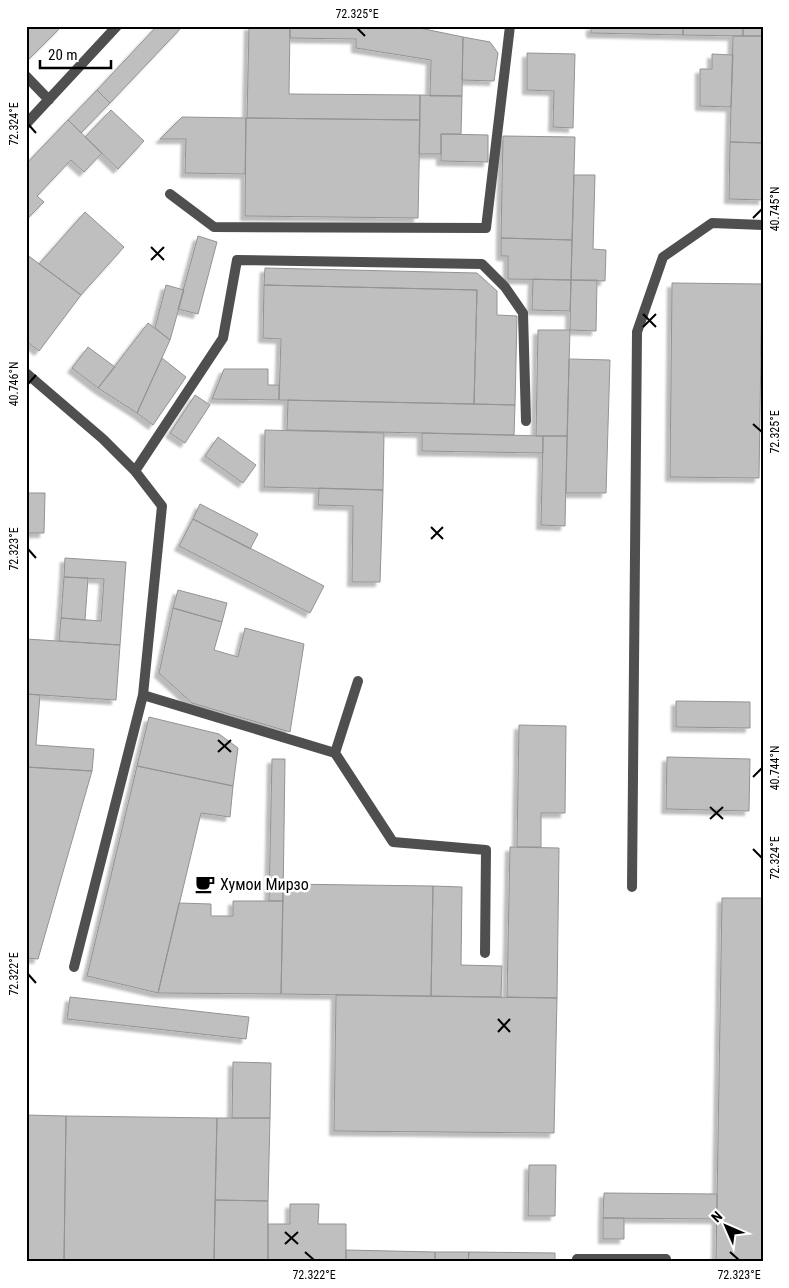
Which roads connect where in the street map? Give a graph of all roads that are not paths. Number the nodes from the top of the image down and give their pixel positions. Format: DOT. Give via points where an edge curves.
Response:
graph roads {
  1 [pos="117,26"];
  2 [pos="510,26"];
  3 [pos="26,76"];
  4 [pos="49,100"];
  5 [pos="26,124"];
  6 [pos="170,194"];
  7 [pos="763,225"];
  8 [pos="26,373"];
  9 [pos="526,420"];
  10 [pos="135,471"];
  11 [pos="358,681"];
  12 [pos="143,695"];
  13 [pos="335,753"];
  14 [pos="632,888"];
  15 [pos="485,953"];
  16 [pos="74,967"];
  17 [pos="577,1259"];
  18 [pos="666,1262"];
  1 -- 4 [label="lane"];
  2 -- 6 [label="lane" via="486,228 214,227"];
  3 -- 4 [label="lane"];
  4 -- 5 [label="lane"];
  7 -- 14 [label="lane" via="712,223 663,257 637,332"];
  8 -- 10 [label="lane"];
  9 -- 10 [label="lane" via="523,313 506,287 482,264 237,260 223,338"];
  10 -- 12 [label="lane" via="162,506"];
  11 -- 13 [label="lane"];
  12 -- 13 [label="lane"];
  12 -- 16 [label="lane"];
  13 -- 15 [label="lane" via="393,842 486,850"];
  17 -- 18 [label="lane"];
}
